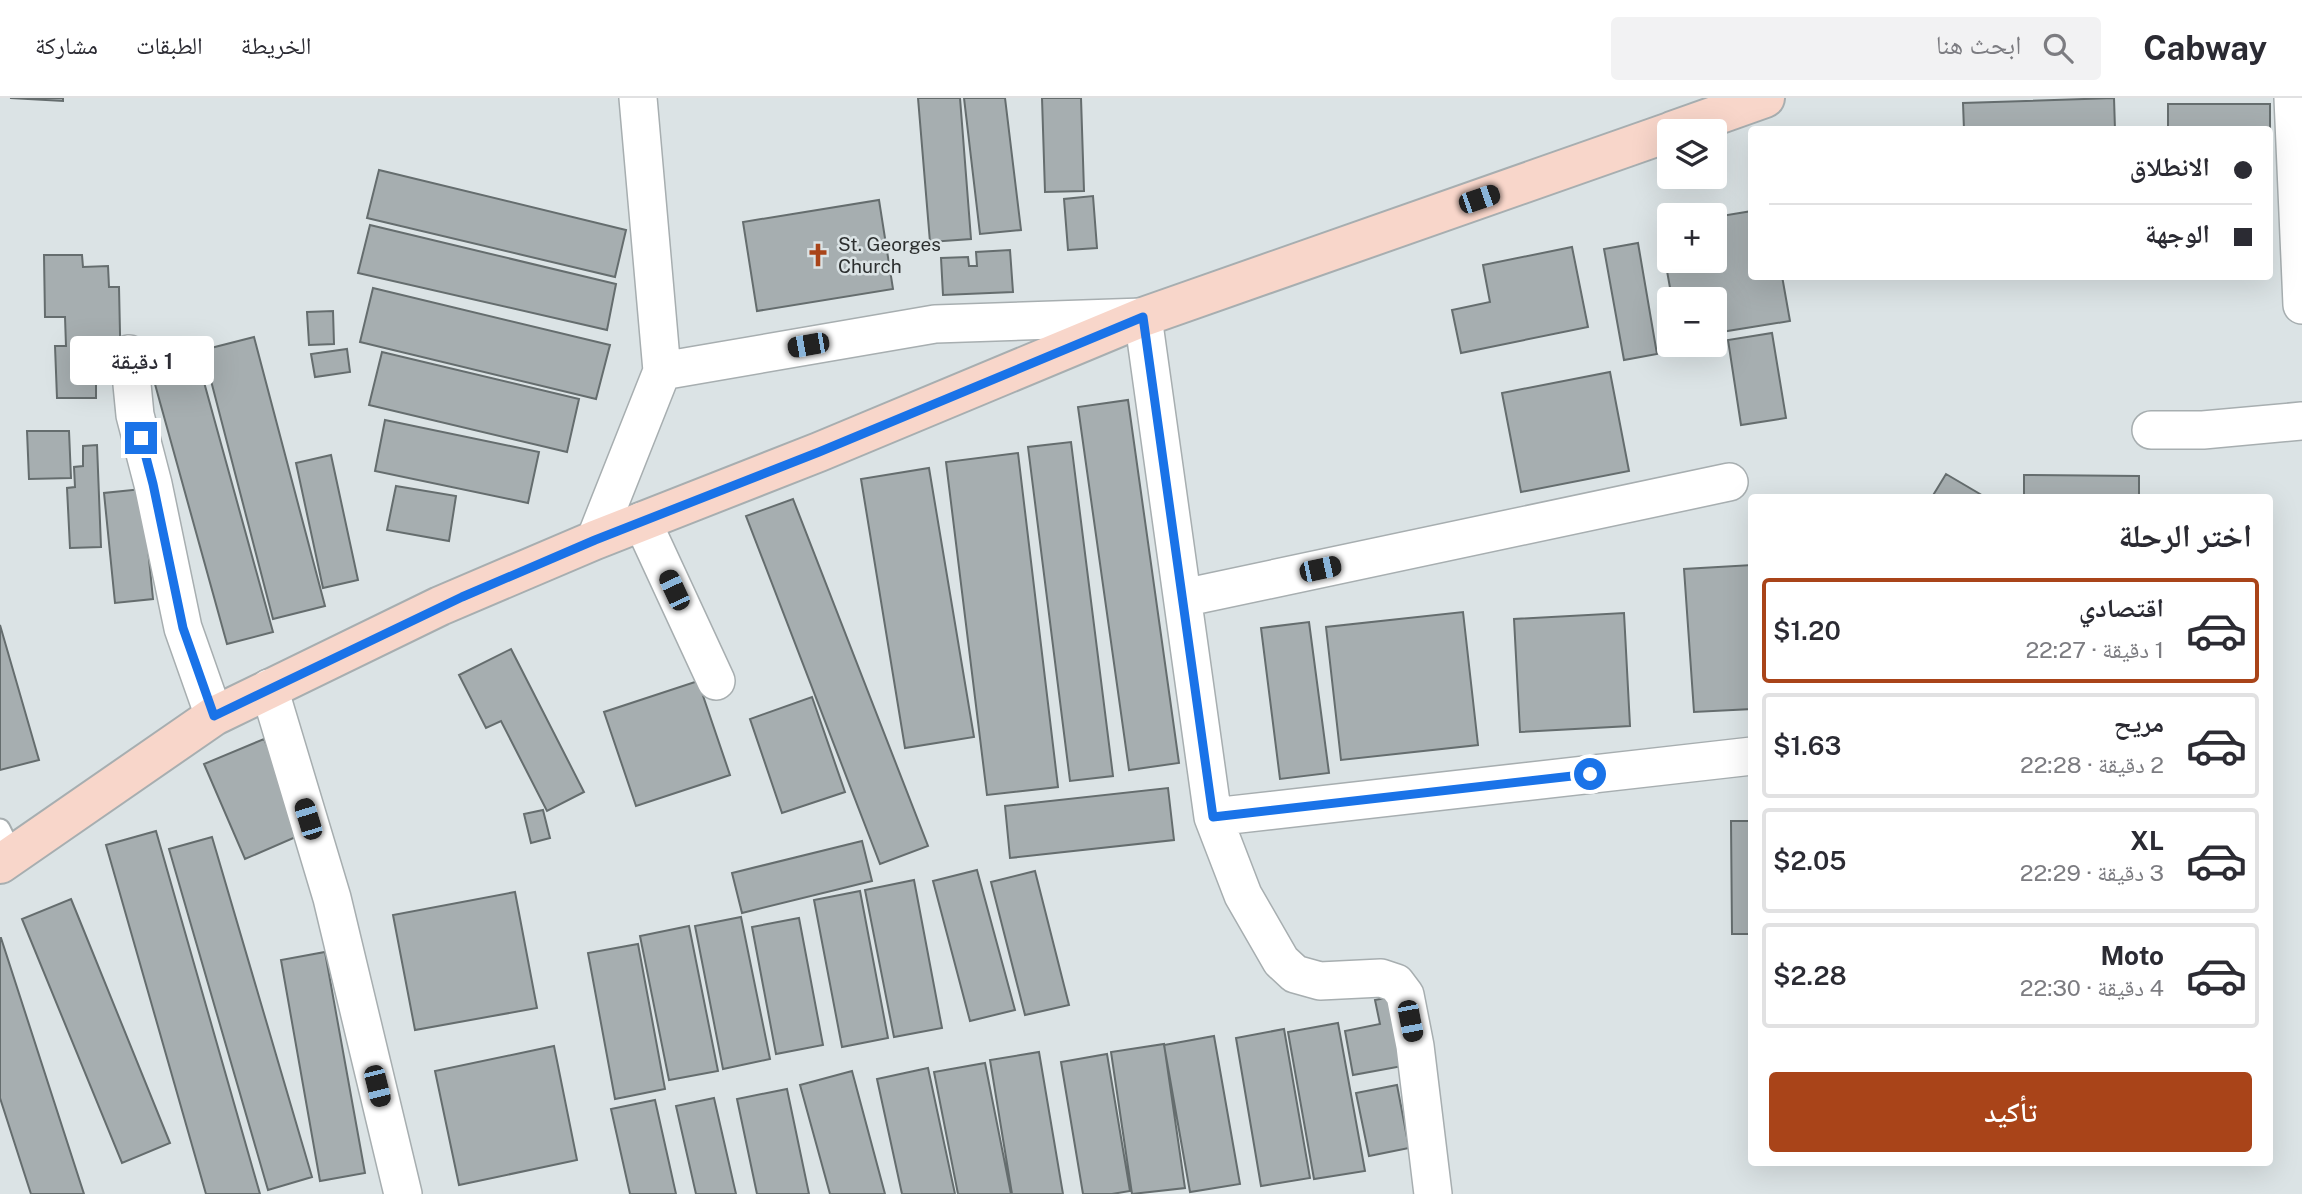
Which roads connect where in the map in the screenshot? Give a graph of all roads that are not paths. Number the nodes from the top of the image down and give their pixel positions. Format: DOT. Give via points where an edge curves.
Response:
graph roads {
  1 [pos="639,98"];
  2 [pos="1765,98"];
  3 [pos="2294,98"];
  4 [pos="1707,119"];
  5 [pos="1657,137"];
  6 [pos="2302,305"];
  7 [pos="1143,317"];
  8 [pos="129,355"];
  9 [pos="662,370"];
  10 [pos="2302,421"];
  11 [pos="2151,430"];
  12 [pos="1729,482"];
  13 [pos="642,521"];
  14 [pos="595,540"];
  15 [pos="1183,598"];
  16 [pos="716,681"];
  17 [pos="269,688"];
  18 [pos="214,716"];
  19 [pos="1748,756"];
  20 [pos="1213,817"];
  21 [pos="4,849"];
  22 [pos="403,1194"];
  23 [pos="1433,1194"];
  1 -- 9 [label="street"];
  2 -- 4 [label="main road"];
  3 -- 6 [label="street"];
  5 -- 7 [label="main road"];
  7 -- 9 [label="street" via="935,324"];
  7 -- 13 [label="main road"];
  7 -- 15 [label="street"];
  8 -- 18 [label="street" via="135,415 183,628"];
  9 -- 14 [label="street"];
  10 -- 11 [label="street"];
  12 -- 15 [label="street"];
  13 -- 14 [label="main road"];
  13 -- 16 [label="street"];
  14 -- 17 [label="main road" via="440,606"];
  15 -- 20 [label="street"];
  17 -- 18 [label="main road"];
  17 -- 22 [label="street" via="332,898"];
  18 -- 21 [label="main road"];
  19 -- 20 [label="street"];
  20 -- 23 [label="street" via="1243,895 1281,961 1295,974 1320,981 1381,978 1396,983 1405,995"];
}
